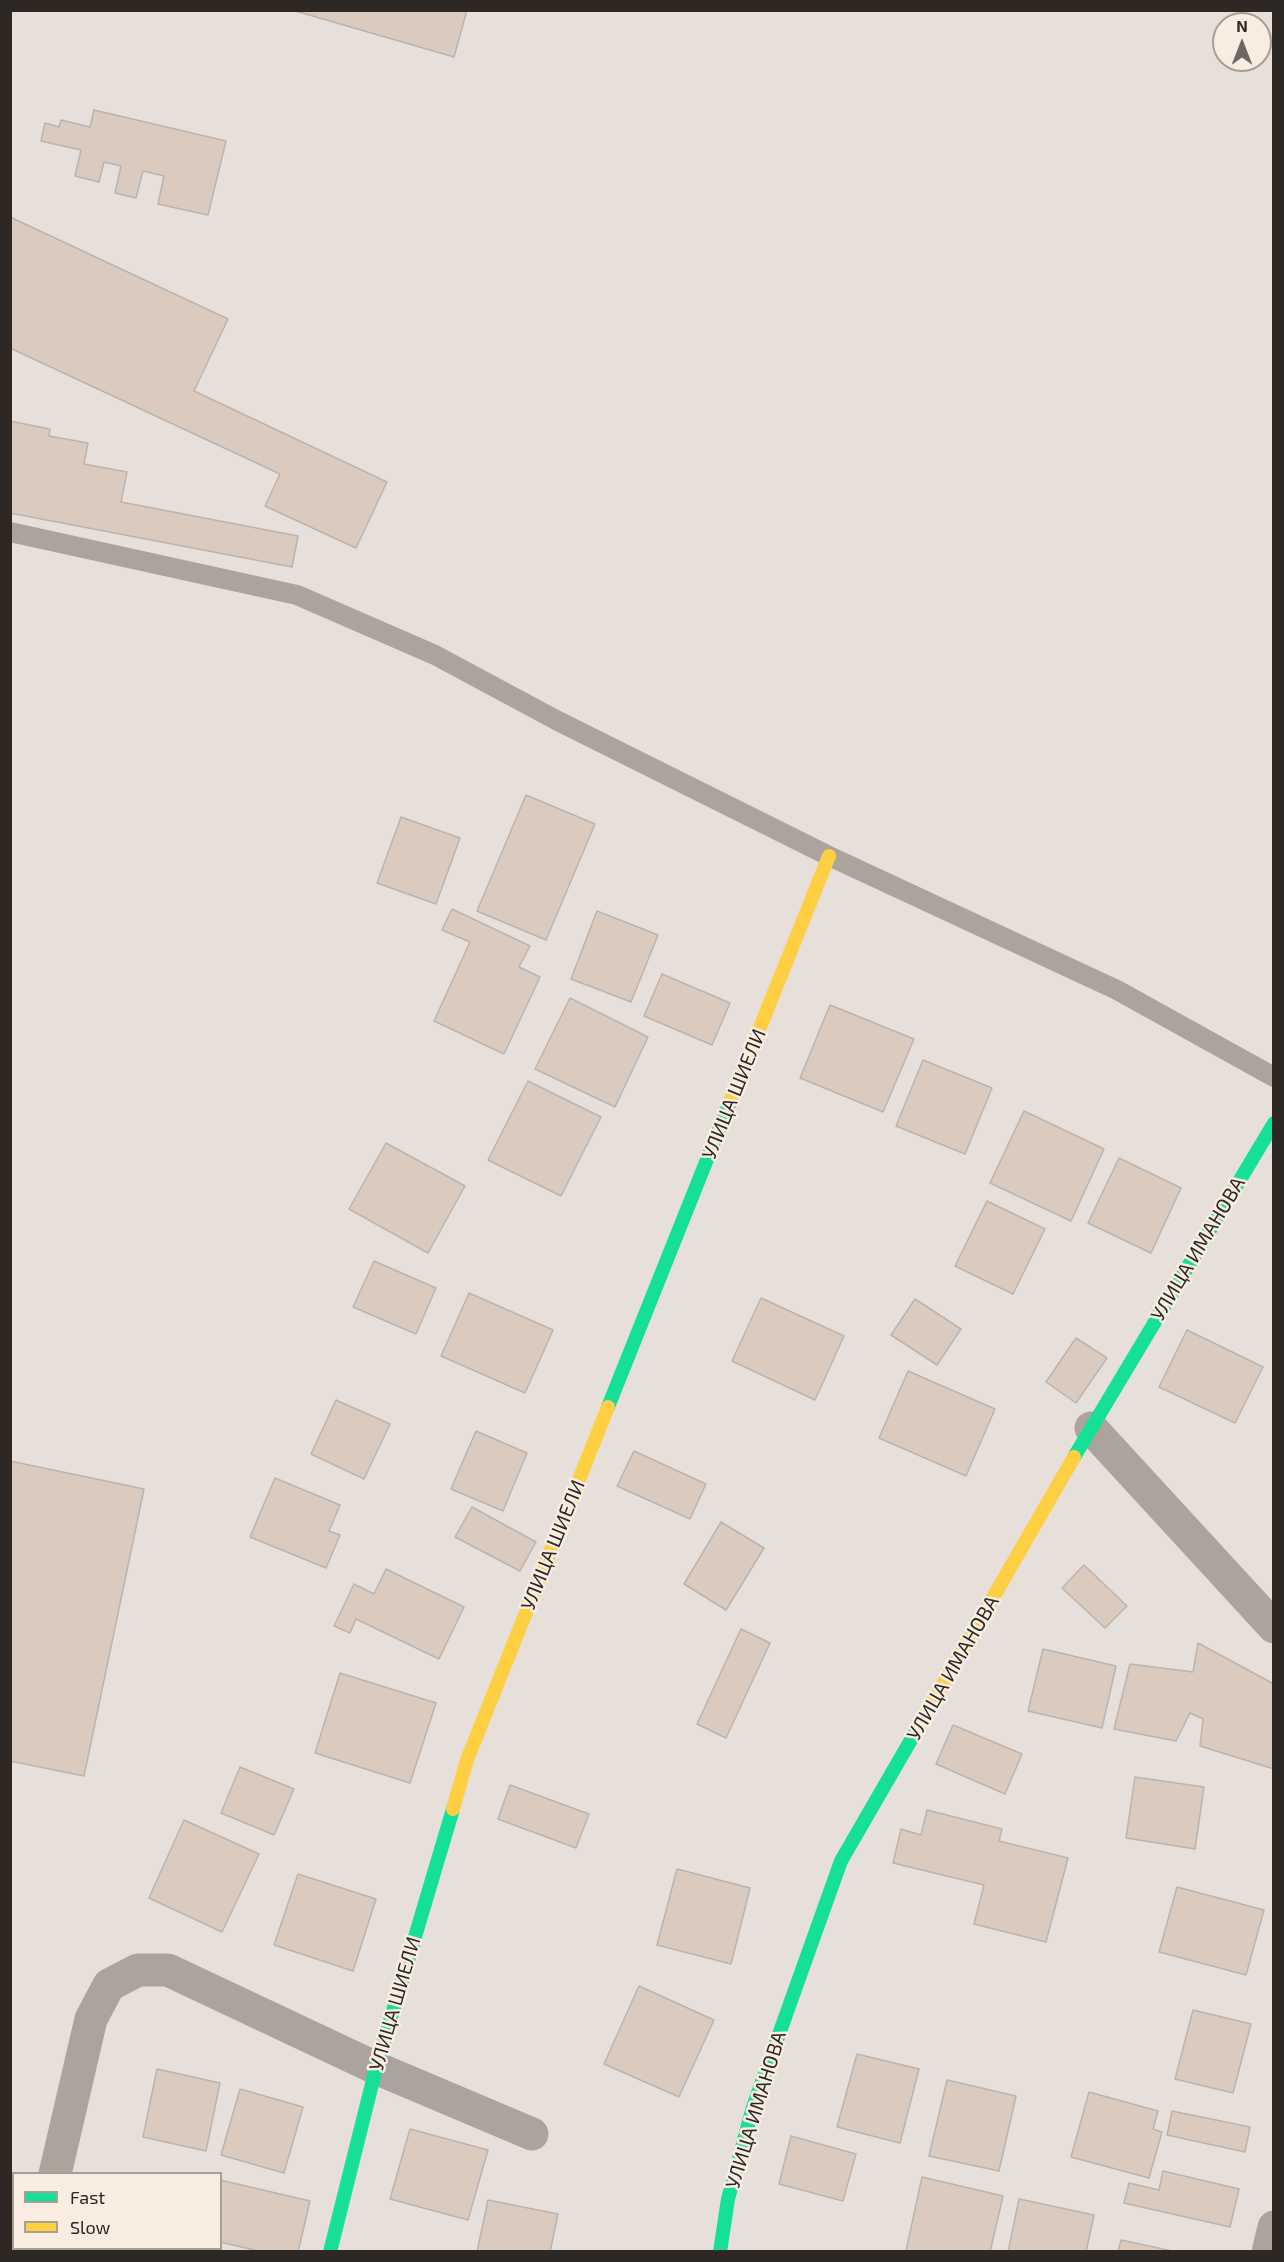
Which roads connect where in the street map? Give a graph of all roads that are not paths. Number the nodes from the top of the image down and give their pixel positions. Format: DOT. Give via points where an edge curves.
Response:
graph roads {
  1 [pos="10,532"];
  2 [pos="829,856"];
  3 [pos="1274,1077"];
  4 [pos="1274,1123"];
  5 [pos="1091,1428"];
  6 [pos="1274,1627"];
  7 [pos="376,2068"];
  8 [pos="532,2134"];
  9 [pos="55,2172"];
  10 [pos="1274,2227"];
  11 [pos="330,2252"];
  12 [pos="720,2252"];
  13 [pos="1268,2252"];
  1 -- 2 [label="lane" via="297,595 435,655"];
  2 -- 3 [label="lane" via="1117,990"];
  2 -- 7 [label="street, УЛИЦА ШИЕЛИ" via="467,1760"];
  4 -- 5 [label="street, УЛИЦА ИМАНОВА"];
  5 -- 6 [label="street"];
  5 -- 12 [label="street, УЛИЦА ИМАНОВА" via="841,1861 753,2107 728,2199"];
  7 -- 8 [label="street"];
  7 -- 9 [label="street" via="168,1970 138,1970 109,1985 92,2019"];
  7 -- 11 [label="street, УЛИЦА ШИЕЛИ"];
  10 -- 13 [label="street"];
}
